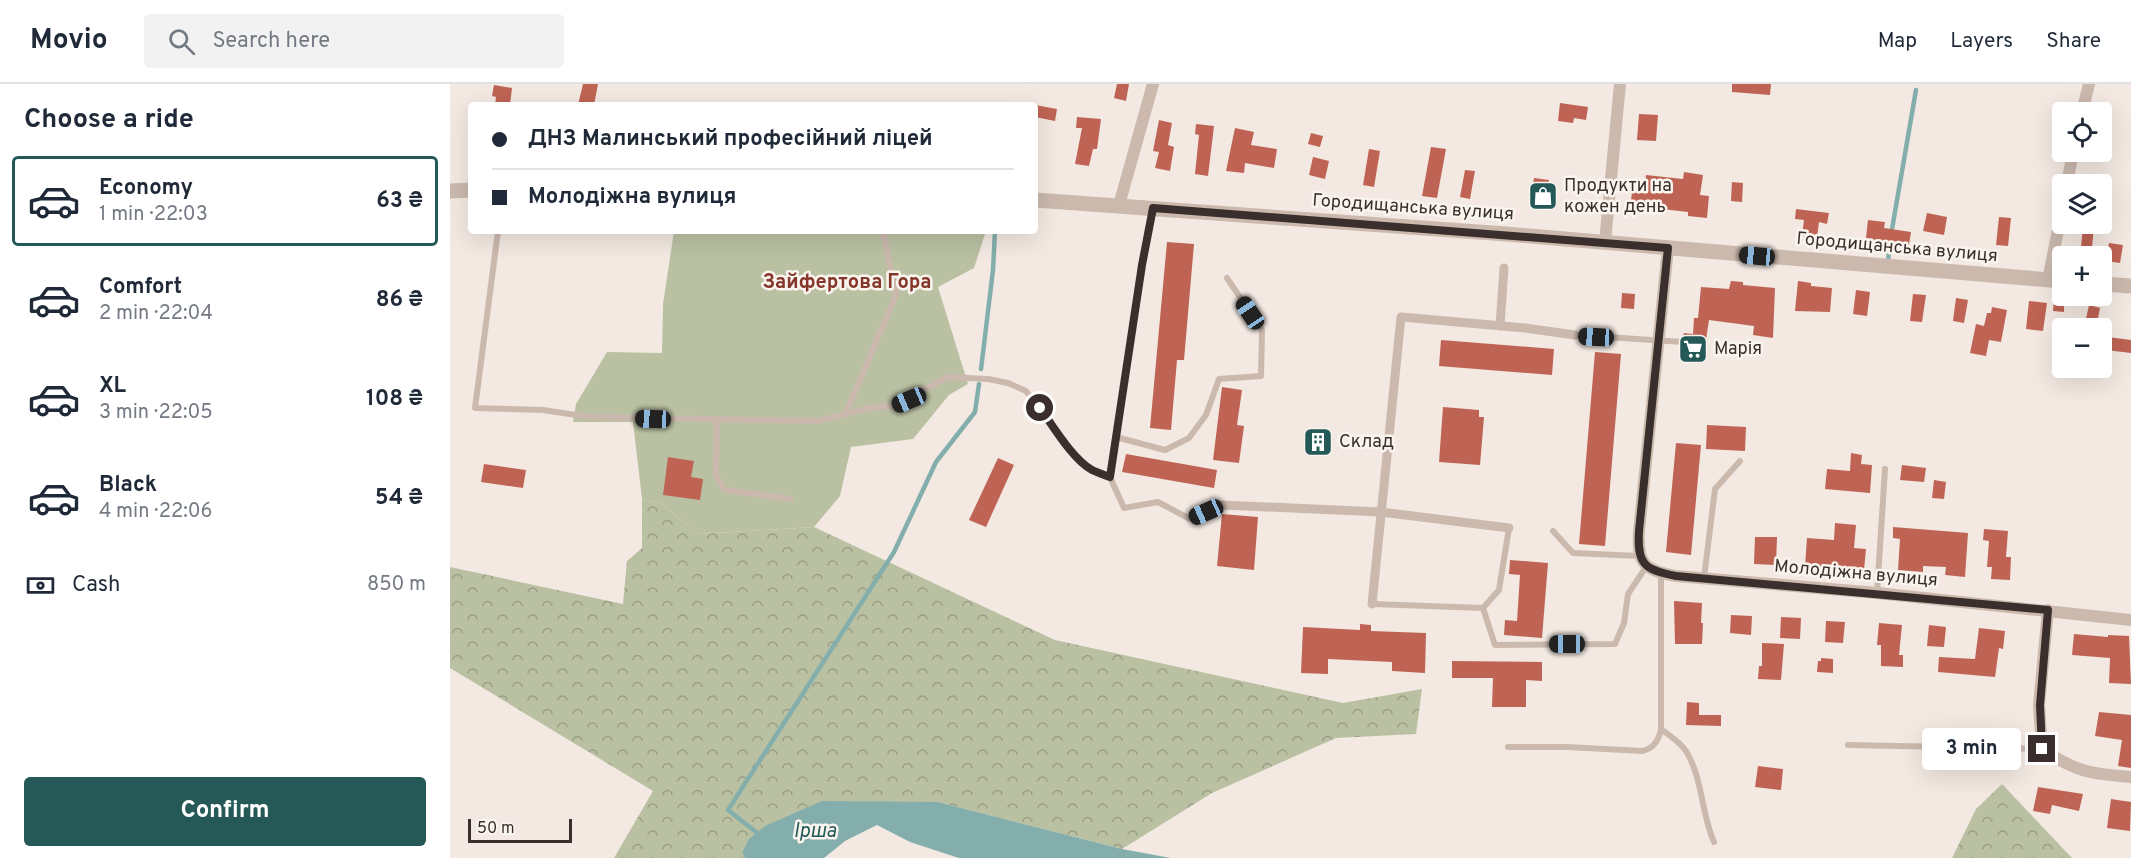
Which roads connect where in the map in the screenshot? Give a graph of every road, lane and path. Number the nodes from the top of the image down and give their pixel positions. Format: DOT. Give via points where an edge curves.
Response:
graph roads {
  1 [pos="1153,84"];
  2 [pos="1620,84"];
  3 [pos="2089,84"];
  4 [pos="2084,102"];
  5 [pos="468,190"];
  6 [pos="450,191"];
  7 [pos="1038,200"];
  8 [pos="1119,205"];
  9 [pos="1153,208"];
  10 [pos="498,234"];
  11 [pos="884,234"];
  12 [pos="1605,242"];
  13 [pos="1668,248"];
  14 [pos="1504,268"];
  15 [pos="1227,278"];
  16 [pos="2052,280"];
  17 [pos="2112,285"];
  18 [pos="2131,286"];
  19 [pos="1500,326"];
  20 [pos="1575,335"];
  21 [pos="1658,340"];
  22 [pos="1683,342"];
  23 [pos="846,413"];
  24 [pos="717,420"];
  25 [pos="1116,437"];
  26 [pos="1740,461"];
  27 [pos="1885,469"];
  28 [pos="1110,477"];
  29 [pos="791,499"];
  30 [pos="1222,505"];
  31 [pos="1381,512"];
  32 [pos="1509,528"];
  33 [pos="1553,531"];
  34 [pos="1643,561"];
  35 [pos="1661,573"];
  36 [pos="1704,579"];
  37 [pos="1877,593"];
  38 [pos="1372,604"];
  39 [pos="1483,608"];
  40 [pos="2048,610"];
  41 [pos="2131,620"];
  42 [pos="1662,729"];
  43 [pos="1848,745"];
  44 [pos="1508,747"];
  45 [pos="2042,749"];
  46 [pos="2131,777"];
  47 [pos="1714,842"];
  1 -- 8 [label="street"];
  2 -- 12 [label="street"];
  3 -- 4 [label="street"];
  5 -- 6 [label="street"];
  7 -- 8 [label="street, Городищанська вулиця"];
  8 -- 9 [label="street, Городищанська вулиця"];
  9 -- 12 [label="street, Городищанська вулиця"];
  9 -- 25 [label="lane"];
  10 -- 24 [label="lane" via="475,408 543,410 589,417"];
  11 -- 23 [label="lane" via="896,295"];
  12 -- 13 [label="street, Городищанська вулиця"];
  13 -- 16 [label="street, Городищанська вулиця"];
  13 -- 21 [label="street"];
  14 -- 19 [label="street"];
  15 -- 25 [label="lane" via="1262,330 1261,376 1219,379 1206,415 1189,438 1165,450"];
  17 -- 18 [label="street"];
  19 -- 20 [label="street"];
  19 -- 31 [label="street" via="1401,316"];
  20 -- 21 [label="lane"];
  21 -- 22 [label="lane"];
  21 -- 34 [label="street" via="1639,531"];
  23 -- 24 [label="lane" via="818,421"];
  23 -- 28 [label="lane" via="895,406 948,377 1008,383 1026,390 1091,470"];
  24 -- 29 [label="lane" via="716,476 725,490"];
  25 -- 28 [label="lane"];
  26 -- 36 [label="lane" via="1715,489"];
  27 -- 37 [label="lane"];
  28 -- 30 [label="lane" via="1124,508 1158,502 1190,519"];
  30 -- 31 [label="street"];
  31 -- 32 [label="street"];
  31 -- 38 [label="street"];
  32 -- 39 [label="lane" via="1499,590"];
  33 -- 34 [label="lane" via="1573,553"];
  34 -- 35 [label="street, Молодіжна вулиця"];
  34 -- 39 [label="lane" via="1628,594 1624,623 1615,644 1495,645"];
  35 -- 36 [label="street, Молодіжна вулиця"];
  35 -- 42 [label="lane"];
  36 -- 37 [label="street, Молодіжна вулиця"];
  37 -- 40 [label="street, Молодіжна вулиця"];
  38 -- 39 [label="lane"];
  40 -- 41 [label="street, Молодіжна вулиця"];
  40 -- 45 [label="street" via="2040,705"];
  42 -- 44 [label="lane" via="1654,745 1642,752"];
  42 -- 47 [label="lane" via="1690,759"];
  43 -- 45 [label="lane"];
  45 -- 46 [label="street" via="2080,771"];
}
